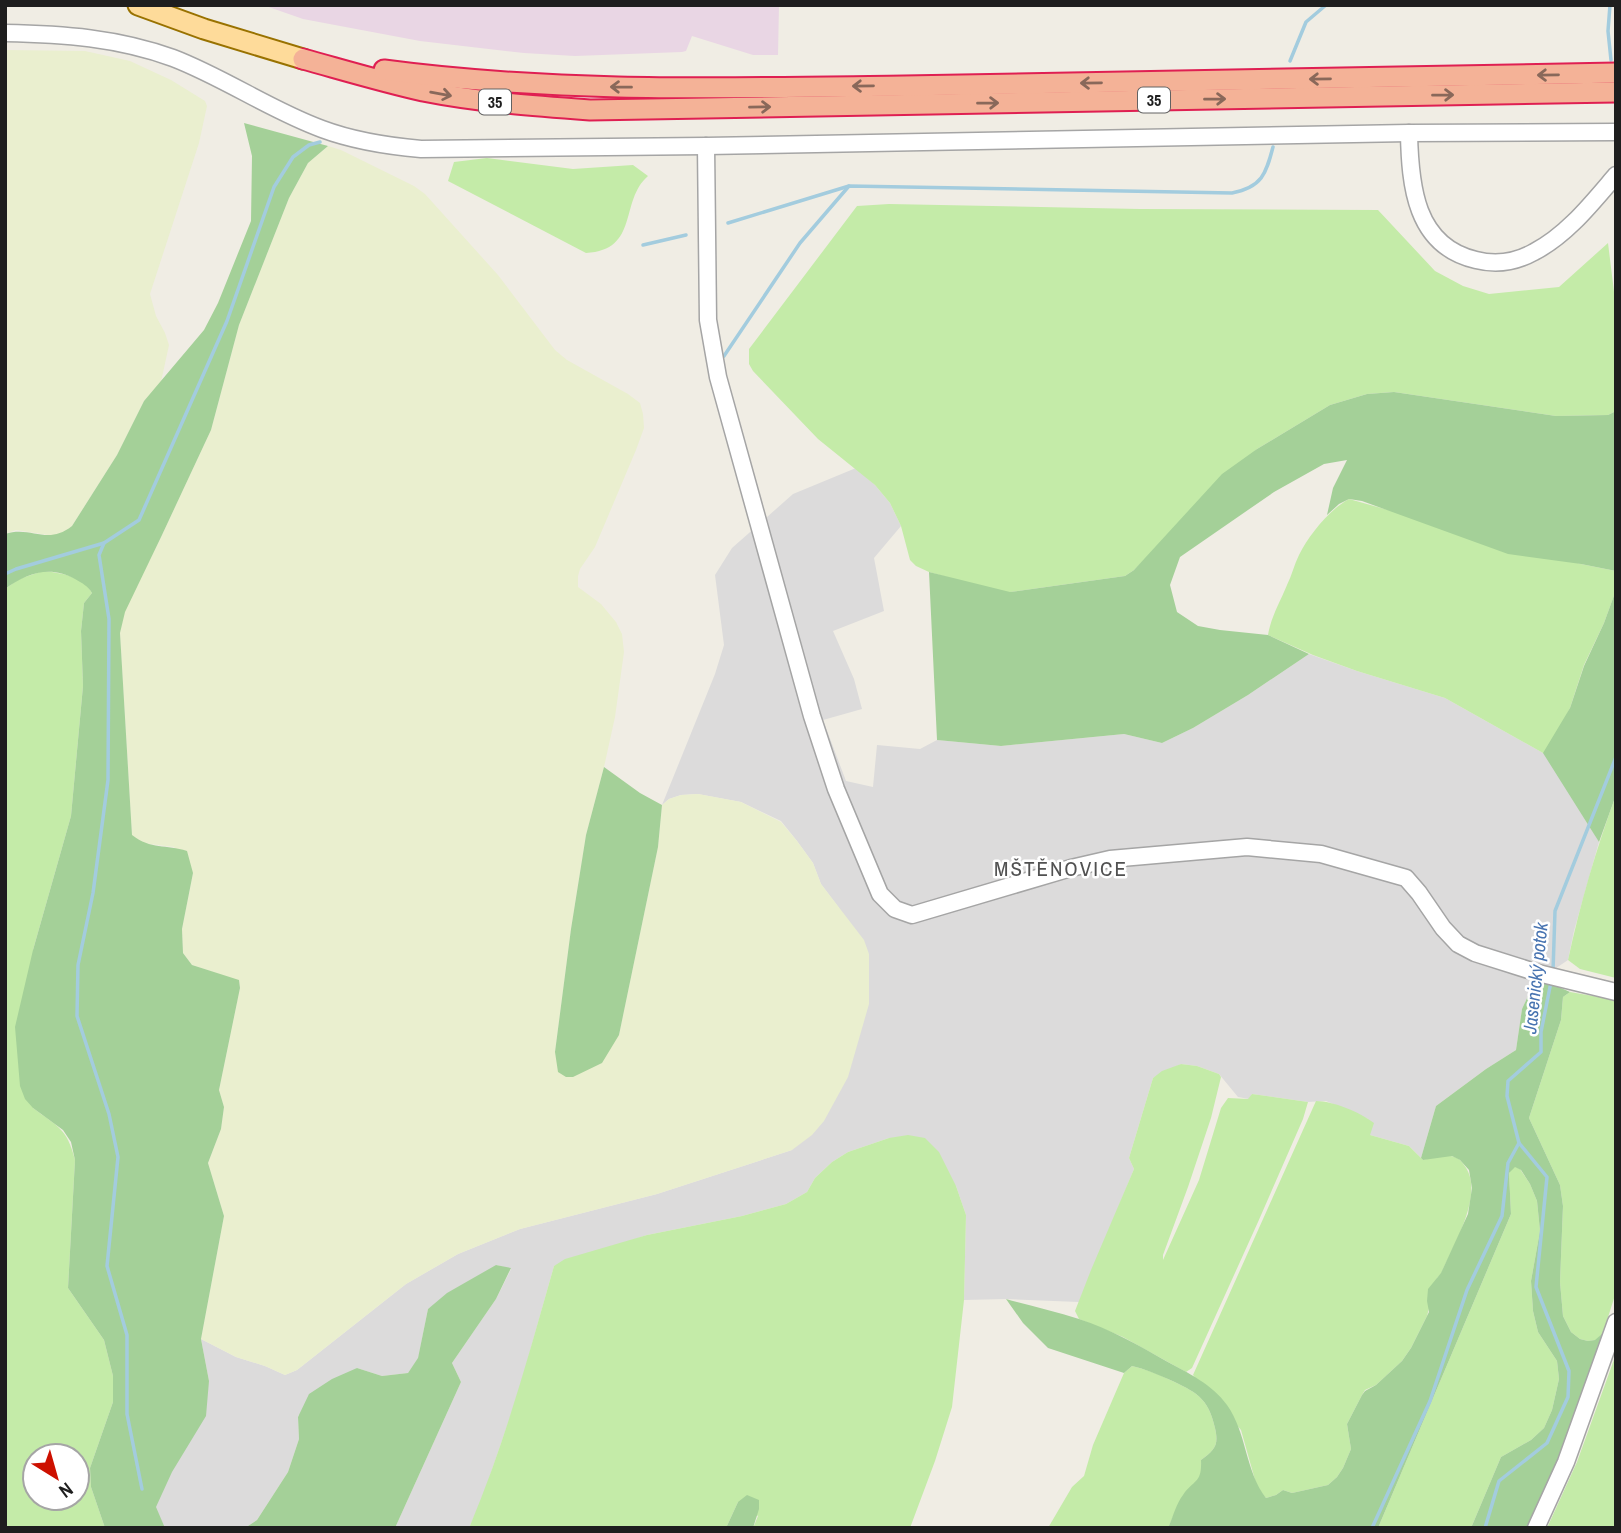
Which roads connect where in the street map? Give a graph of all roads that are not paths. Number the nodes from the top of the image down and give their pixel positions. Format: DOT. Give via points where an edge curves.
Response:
graph roads {
  1 [pos="138,5"];
  2 [pos="5,33"];
  3 [pos="303,59"];
  4 [pos="1616,73"];
  5 [pos="1616,92"];
  6 [pos="1616,132"];
  7 [pos="1409,133"];
  8 [pos="706,146"];
  9 [pos="1616,175"];
  10 [pos="1616,992"];
  11 [pos="1616,1322"];
  12 [pos="1536,1528"];
  1 -- 3 [label="main road, 35"];
  2 -- 8 [label="street" via="78,36 145,50 195,68 319,128 377,145 445,150"];
  4 -- 3 [label="highway, 35, one-way" via="690,88 455,79"];
  3 -- 5 [label="highway, 35, one-way" via="455,96 590,110"];
  6 -- 7 [label="street"];
  7 -- 8 [label="street"];
  7 -- 9 [label="street" via="1412,180 1429,228 1446,247 1485,262 1515,260 1541,248 1576,219"];
  8 -- 10 [label="street" via="708,320 718,376 836,789 880,894 895,909 912,915 1110,859 1247,847 1321,855 1406,878 1443,928 1475,953"];
  11 -- 12 [label="street" via="1566,1462"];
}
